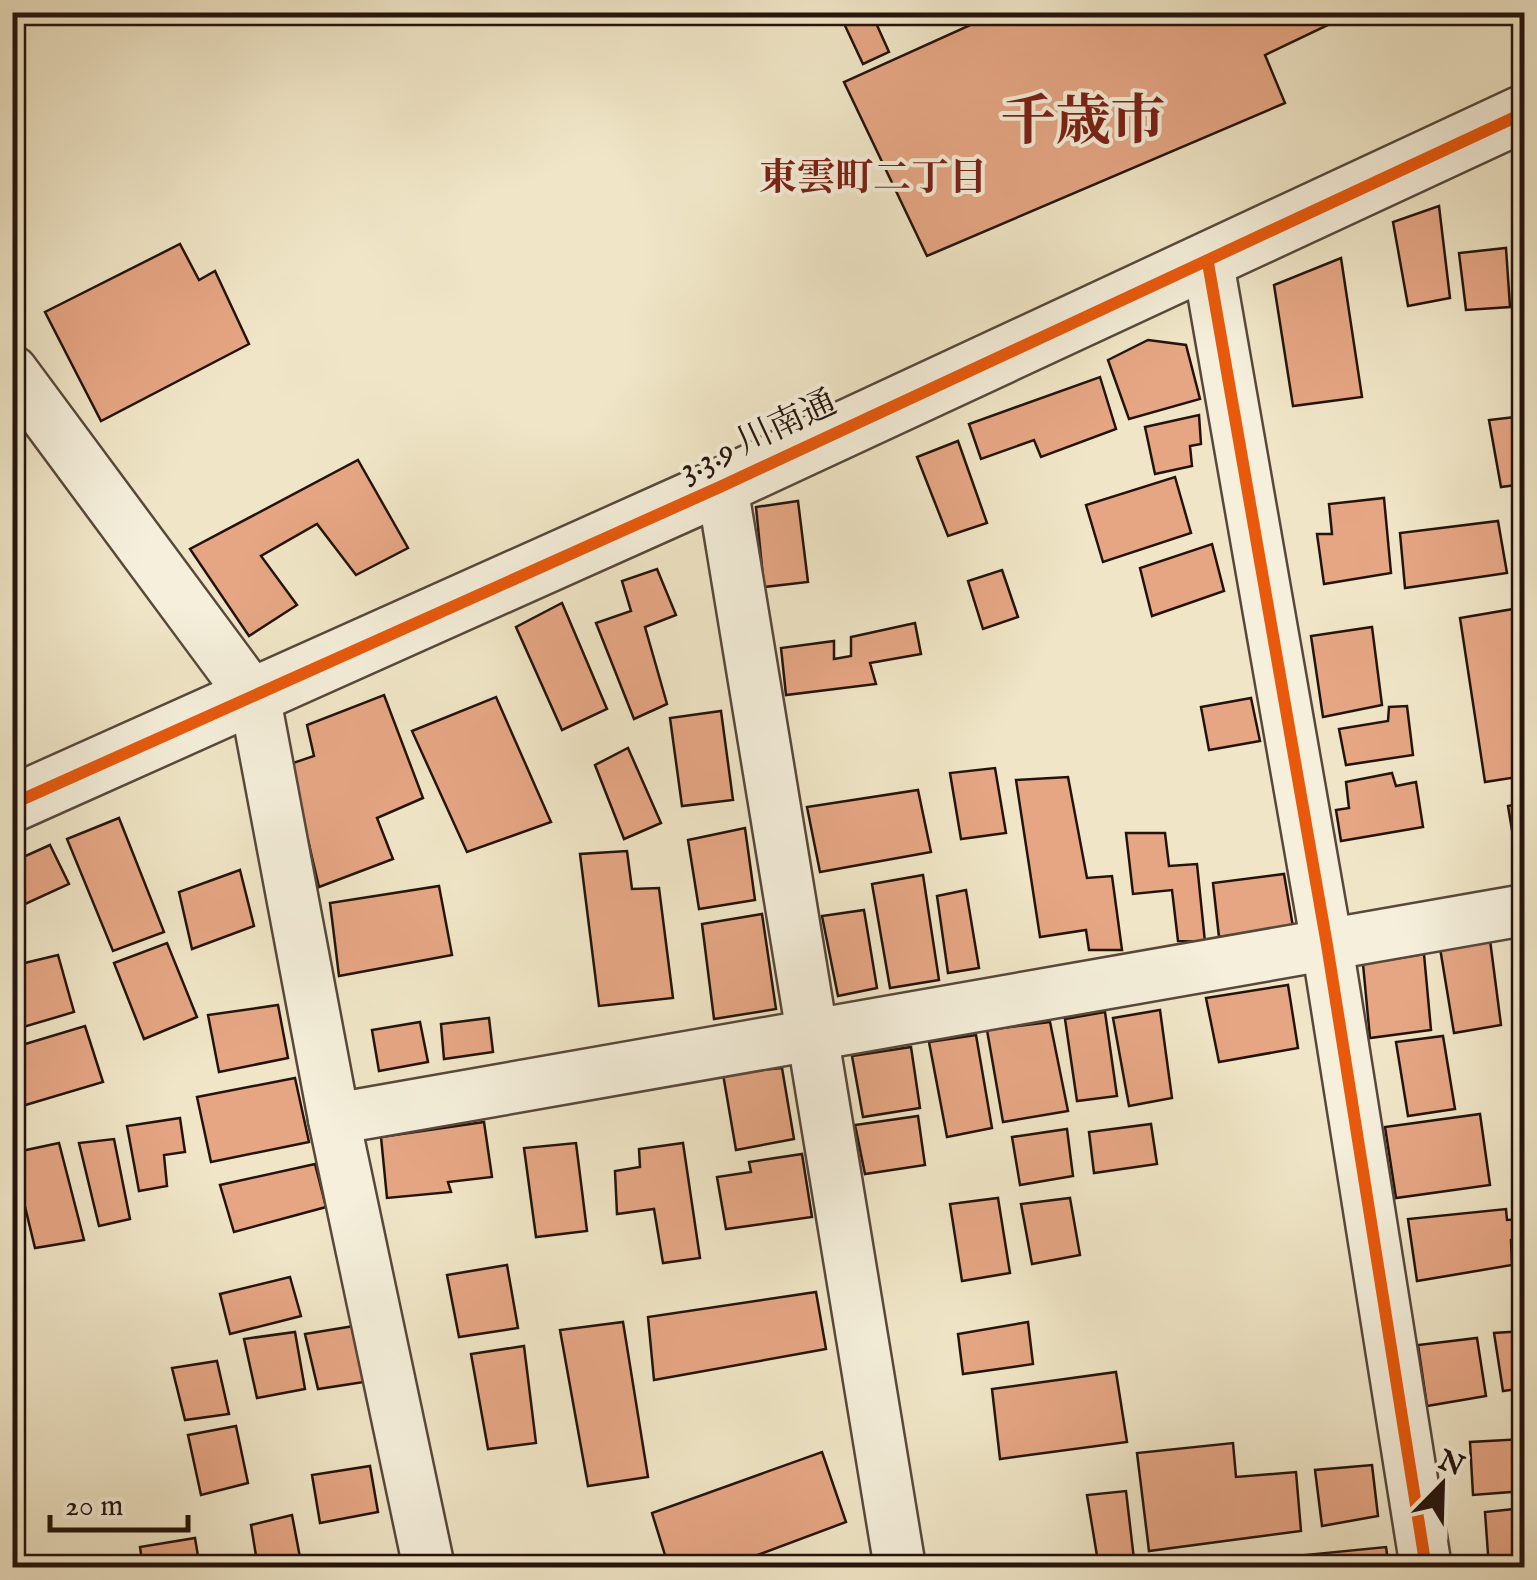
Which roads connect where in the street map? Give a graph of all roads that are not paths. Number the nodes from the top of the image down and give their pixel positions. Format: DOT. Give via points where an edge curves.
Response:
graph roads {
  1 [pos="1524,113"];
  2 [pos="1208,263"];
  3 [pos="12,371"];
  4 [pos="722,486"];
  5 [pos="255,699"];
  6 [pos="12,804"];
  7 [pos="1524,910"];
  8 [pos="1327,945"];
  9 [pos="810,1036"];
  10 [pos="334,1119"];
  11 [pos="430,1568"];
  12 [pos="900,1568"];
  13 [pos="1426,1568"];
  1 -- 2 [label="street, 3.3.9 川南通"];
  2 -- 4 [label="street, 3.3.9 川南通"];
  2 -- 8 [label="street"];
  3 -- 5 [label="street"];
  4 -- 5 [label="street, 3.3.9 川南通"];
  4 -- 9 [label="street"];
  5 -- 6 [label="street, 3.3.9 川南通"];
  5 -- 10 [label="street"];
  7 -- 8 [label="street"];
  8 -- 9 [label="street"];
  8 -- 13 [label="street"];
  9 -- 10 [label="street"];
  9 -- 12 [label="street"];
  10 -- 11 [label="street"];
}
